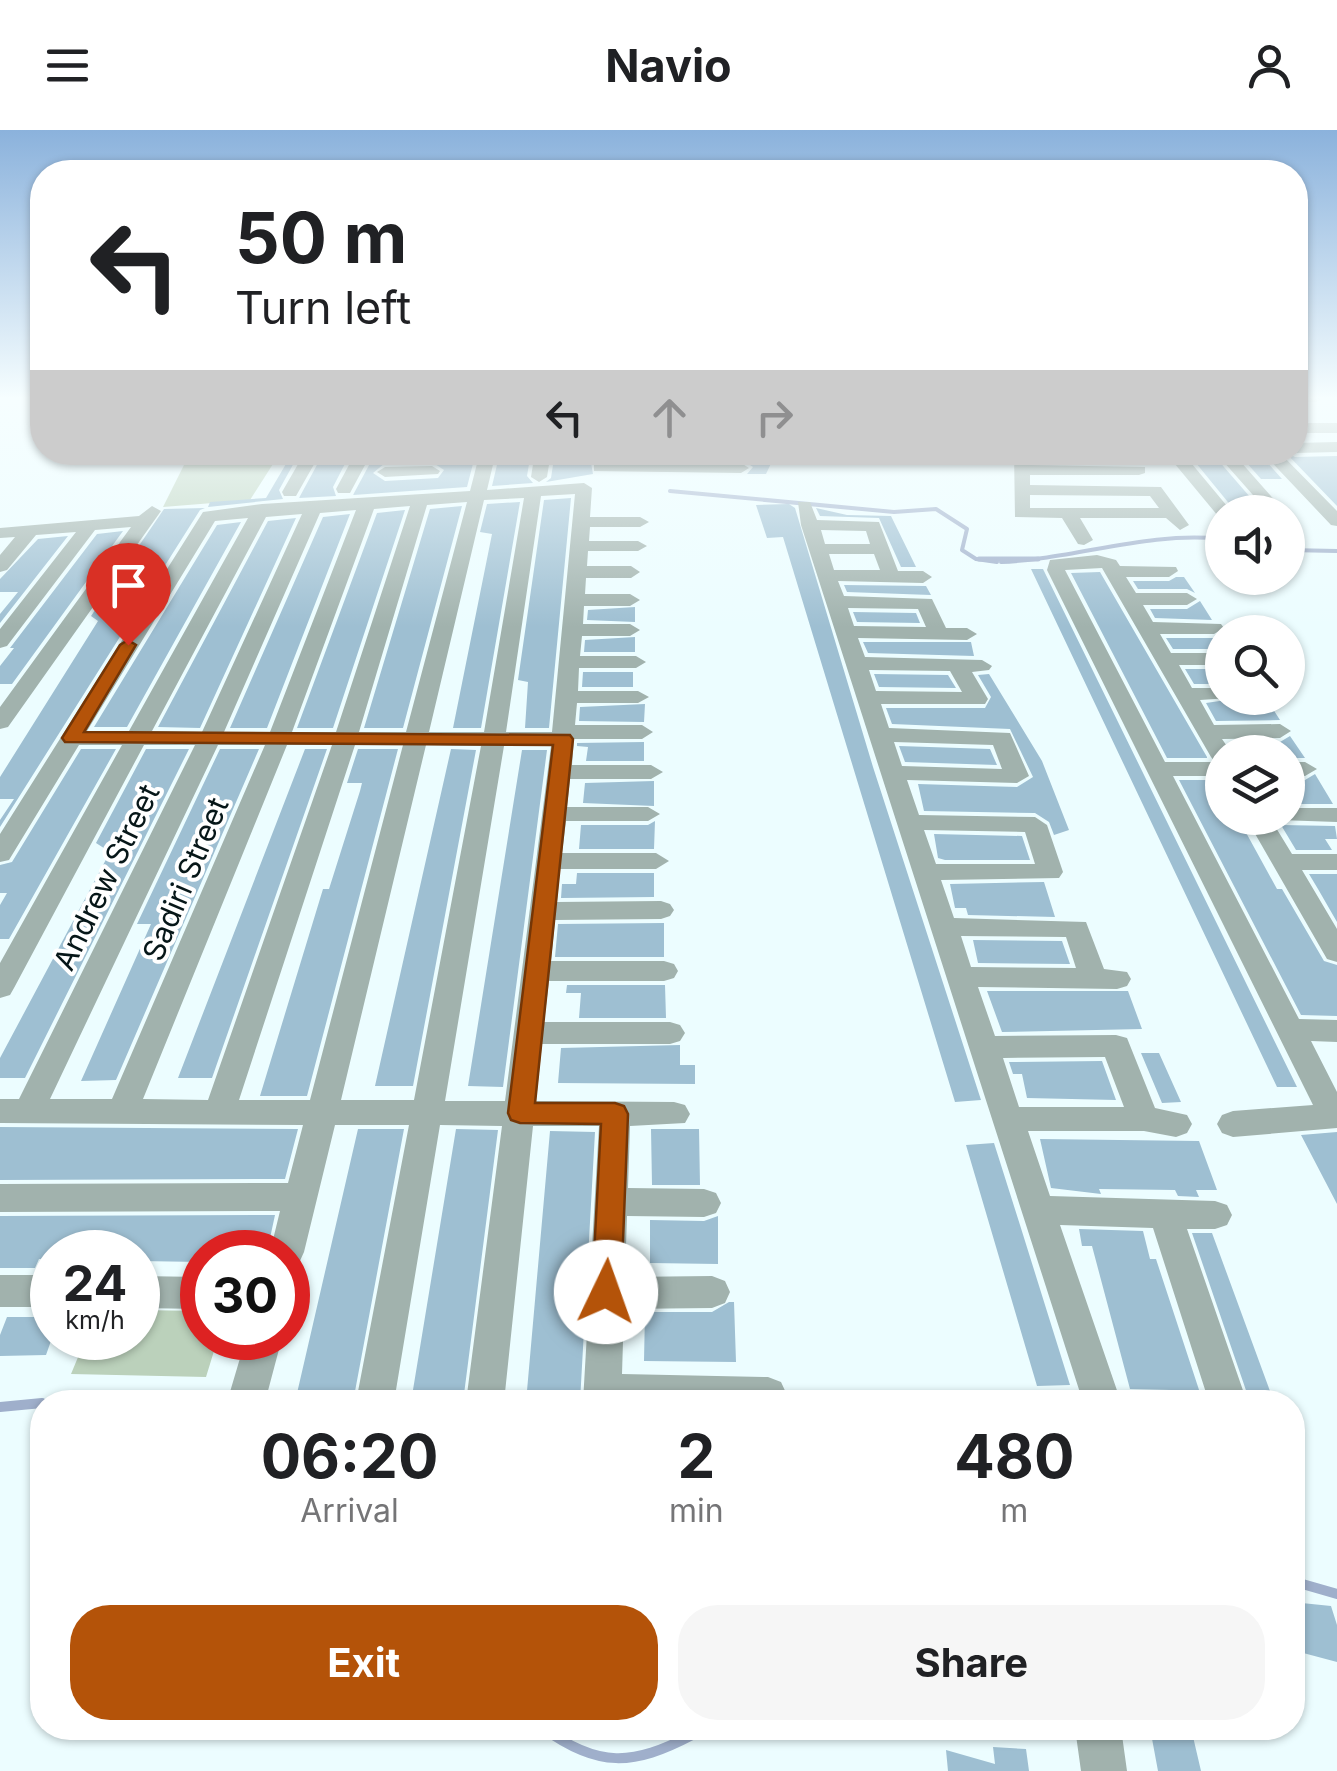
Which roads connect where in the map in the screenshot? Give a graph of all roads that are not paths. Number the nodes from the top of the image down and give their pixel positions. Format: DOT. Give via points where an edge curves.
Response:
graph roads {
  1 [pos="301,474"];
  2 [pos="352,474"];
  3 [pos="390,474"];
  4 [pos="430,474"];
  5 [pos="483,474"];
  6 [pos="538,474"];
  7 [pos="1022,474"];
  8 [pos="1191,474"];
  9 [pos="1242,474"];
  10 [pos="1292,474"];
  11 [pos="427,484"];
  12 [pos="536,484"];
  13 [pos="344,489"];
  14 [pos="1021,490"];
  15 [pos="290,492"];
  16 [pos="478,494"];
  17 [pos="1210,495"];
  18 [pos="1262,495"];
  19 [pos="368,502"];
  20 [pos="314,506"];
  21 [pos="262,509"];
  22 [pos="1068,513"];
  23 [pos="1120,513"];
  24 [pos="1334,514"];
  25 [pos="580,522"];
  26 [pos="640,522"];
  27 [pos="92,524"];
  28 [pos="31,530"];
  29 [pos="0,533"];
  30 [pos="1134,533"];
  31 [pos="1084,540"];
  32 [pos="578,546"];
  33 [pos="638,546"];
  34 [pos="882,549"];
  35 [pos="819,551"];
  36 [pos="0,566"];
  37 [pos="576,572"];
  38 [pos="631,572"];
  39 [pos="1114,572"];
  40 [pos="1169,572"];
  41 [pos="891,576"];
  42 [pos="923,576"];
  43 [pos="1130,599"];
  44 [pos="1188,599"];
  45 [pos="574,600"];
  46 [pos="630,600"];
  47 [pos="1147,628"];
  48 [pos="1205,628"];
  49 [pos="572,630"];
  50 [pos="630,630"];
  51 [pos="846,632"];
  52 [pos="938,633"];
  53 [pos="967,634"];
  54 [pos="0,642"];
  55 [pos="1165,659"];
  56 [pos="1205,659"];
  57 [pos="570,662"];
  58 [pos="636,662"];
  59 [pos="856,663"];
  60 [pos="956,666"];
  61 [pos="982,666"];
  62 [pos="1186,694"];
  63 [pos="1205,694"];
  64 [pos="567,697"];
  65 [pos="638,697"];
  66 [pos="868,697"];
  67 [pos="0,722"];
  68 [pos="1280,731"];
  69 [pos="642,732"];
  70 [pos="1208,732"];
  71 [pos="880,735"];
  72 [pos="1210,735"];
  73 [pos="564,736"];
  74 [pos="72,738"];
  75 [pos="138,740"];
  76 [pos="209,740"];
  77 [pos="278,740"];
  78 [pos="345,740"];
  79 [pos="418,740"];
  80 [pos="494,740"];
  81 [pos="1158,769"];
  82 [pos="1205,769"];
  83 [pos="560,772"];
  84 [pos="651,772"];
  85 [pos="893,773"];
  86 [pos="555,814"];
  87 [pos="648,814"];
  88 [pos="1305,815"];
  89 [pos="1335,815"];
  90 [pos="909,822"];
  91 [pos="1268,835"];
  92 [pos="0,854"];
  93 [pos="550,861"];
  94 [pos="656,861"];
  95 [pos="1284,862"];
  96 [pos="1337,862"];
  97 [pos="926,872"];
  98 [pos="544,910"];
  99 [pos="661,910"];
  100 [pos="1326,914"];
  101 [pos="944,927"];
  102 [pos="1337,952"];
  103 [pos="537,971"];
  104 [pos="664,971"];
  105 [pos="961,978"];
  106 [pos="0,988"];
  107 [pos="1294,1030"];
  108 [pos="1337,1031"];
  109 [pos="670,1032"];
  110 [pos="530,1033"];
  111 [pos="986,1047"];
  112 [pos="14,1111"];
  113 [pos="123,1112"];
  114 [pos="219,1112"];
  115 [pos="325,1112"];
  116 [pos="427,1113"];
  117 [pos="520,1113"];
  118 [pos="615,1114"];
  119 [pos="674,1114"];
  120 [pos="1335,1116"];
  121 [pos="1008,1119"];
  122 [pos="1144,1119"];
  123 [pos="1176,1124"];
  124 [pos="1234,1124"];
  125 [pos="302,1197"];
  126 [pos="0,1198"];
  127 [pos="611,1202"];
  128 [pos="704,1203"];
  129 [pos="1038,1210"];
  130 [pos="1165,1214"];
  131 [pos="1216,1215"];
  132 [pos="293,1230"];
  133 [pos="0,1291"];
  134 [pos="30,1292"];
  135 [pos="606,1292"];
  136 [pos="712,1292"];
  137 [pos="258,1360"];
  138 [pos="249,1390"];
  139 [pos="377,1390"];
  140 [pos="486,1390"];
  141 [pos="602,1390"];
  142 [pos="1098,1390"];
  143 [pos="1224,1390"];
  144 [pos="1100,1740"];
  145 [pos="1104,1771"];
  1 -- 15 [label="street"];
  2 -- 13 [label="street"];
  3 -- 11 [label="street"];
  4 -- 11 [label="street"];
  5 -- 16 [label="street"];
  6 -- 12 [label="street"];
  7 -- 14 [label="street"];
  8 -- 17 [label="street"];
  9 -- 18 [label="street"];
  10 -- 24 [label="street"];
  11 -- 16 [label="street"];
  11 -- 19 [label="street"];
  11 -- 78 [label="street"];
  12 -- 16 [label="street"];
  12 -- 25 [label="street" via="584,488"];
  12 -- 80 [label="street"];
  14 -- 22 [label="street" via="1020,513"];
  14 -- 23 [label="street" via="1155,491 1176,520"];
  16 -- 79 [label="street"];
  19 -- 20 [label="street"];
  19 -- 77 [label="street, Sadiri Street"];
  20 -- 21 [label="street"];
  20 -- 76 [label="street, Andrew Street"];
  21 -- 74 [label="street" via="218,512 203,521"];
  21 -- 75 [label="street"];
  22 -- 23 [label="street"];
  22 -- 31 [label="street"];
  23 -- 30 [label="street"];
  25 -- 26 [label="street"];
  25 -- 32 [label="street"];
  27 -- 28 [label="street"];
  27 -- 54 [label="street"];
  27 -- 67 [label="street" via="148,516"];
  28 -- 29 [label="street"];
  28 -- 36 [label="street"];
  32 -- 33 [label="street"];
  32 -- 37 [label="street"];
  34 -- 35 [label="street"];
  34 -- 35 [label="street" via="873,526 853,522"];
  34 -- 41 [label="street"];
  35 -- 41 [label="street"];
  35 -- 51 [label="street"];
  35 -- 52 [label="street" via="925,604"];
  37 -- 38 [label="street"];
  37 -- 45 [label="street"];
  39 -- 40 [label="street"];
  39 -- 43 [label="street"];
  39 -- 81 [label="street" via="1103,561 1055,567"];
  41 -- 42 [label="street"];
  43 -- 44 [label="street"];
  43 -- 47 [label="street"];
  45 -- 46 [label="street"];
  45 -- 49 [label="street"];
  47 -- 48 [label="street"];
  47 -- 55 [label="street"];
  49 -- 50 [label="street"];
  49 -- 57 [label="street"];
  51 -- 52 [label="street"];
  51 -- 59 [label="street"];
  52 -- 53 [label="street"];
  55 -- 56 [label="street"];
  55 -- 62 [label="street"];
  57 -- 58 [label="street"];
  57 -- 64 [label="street"];
  59 -- 60 [label="street"];
  59 -- 66 [label="street"];
  60 -- 61 [label="street"];
  60 -- 66 [label="street" via="976,700"];
  62 -- 63 [label="street"];
  62 -- 70 [label="street"];
  64 -- 65 [label="street"];
  64 -- 73 [label="street"];
  66 -- 71 [label="street"];
  68 -- 70 [label="street"];
  69 -- 73 [label="street"];
  70 -- 72 [label="street"];
  71 -- 85 [label="street"];
  71 -- 85 [label="street" via="1002,738 1018,776"];
  73 -- 80 [label="street"];
  73 -- 83 [label="street"];
  74 -- 75 [label="street"];
  74 -- 92 [label="street"];
  75 -- 76 [label="street"];
  75 -- 106 [label="street"];
  76 -- 77 [label="street"];
  76 -- 112 [label="street, Andrew Street"];
  77 -- 78 [label="street"];
  77 -- 113 [label="street, Sadiri Street"];
  78 -- 79 [label="street"];
  78 -- 114 [label="street"];
  79 -- 80 [label="street"];
  79 -- 115 [label="street"];
  80 -- 116 [label="street"];
  81 -- 82 [label="street"];
  81 -- 107 [label="street"];
  83 -- 84 [label="street"];
  83 -- 86 [label="street"];
  85 -- 90 [label="street"];
  86 -- 87 [label="street"];
  86 -- 93 [label="street"];
  88 -- 89 [label="street"];
  90 -- 97 [label="street"];
  90 -- 97 [label="street" via="1034,825 1050,872"];
  91 -- 95 [label="street"];
  93 -- 94 [label="street"];
  93 -- 98 [label="street"];
  95 -- 96 [label="street"];
  95 -- 100 [label="street"];
  97 -- 101 [label="street"];
  98 -- 99 [label="street"];
  98 -- 103 [label="street"];
  100 -- 102 [label="street"];
  101 -- 105 [label="street"];
  101 -- 105 [label="street" via="1076,928 1105,979"];
  103 -- 104 [label="street"];
  103 -- 110 [label="street"];
  105 -- 111 [label="street"];
  107 -- 108 [label="street"];
  107 -- 120 [label="street"];
  109 -- 110 [label="street"];
  110 -- 117 [label="street"];
  111 -- 121 [label="street"];
  111 -- 122 [label="street" via="1116,1046"];
  112 -- 113 [label="street"];
  113 -- 114 [label="street"];
  114 -- 115 [label="street"];
  115 -- 116 [label="street"];
  115 -- 125 [label="street"];
  116 -- 117 [label="street"];
  116 -- 139 [label="street"];
  117 -- 118 [label="street"];
  117 -- 140 [label="street"];
  118 -- 119 [label="street"];
  118 -- 127 [label="street"];
  120 -- 124 [label="street"];
  121 -- 122 [label="street"];
  121 -- 129 [label="street"];
  122 -- 123 [label="street"];
  125 -- 126 [label="street"];
  125 -- 132 [label="street"];
  127 -- 128 [label="street"];
  127 -- 135 [label="street"];
  129 -- 130 [label="street"];
  129 -- 142 [label="street"];
  130 -- 131 [label="street"];
  130 -- 143 [label="street"];
  133 -- 134 [label="street"];
  135 -- 136 [label="street"];
  135 -- 141 [label="street"];
  137 -- 138 [label="street"];
  144 -- 145 [label="street"];
}
